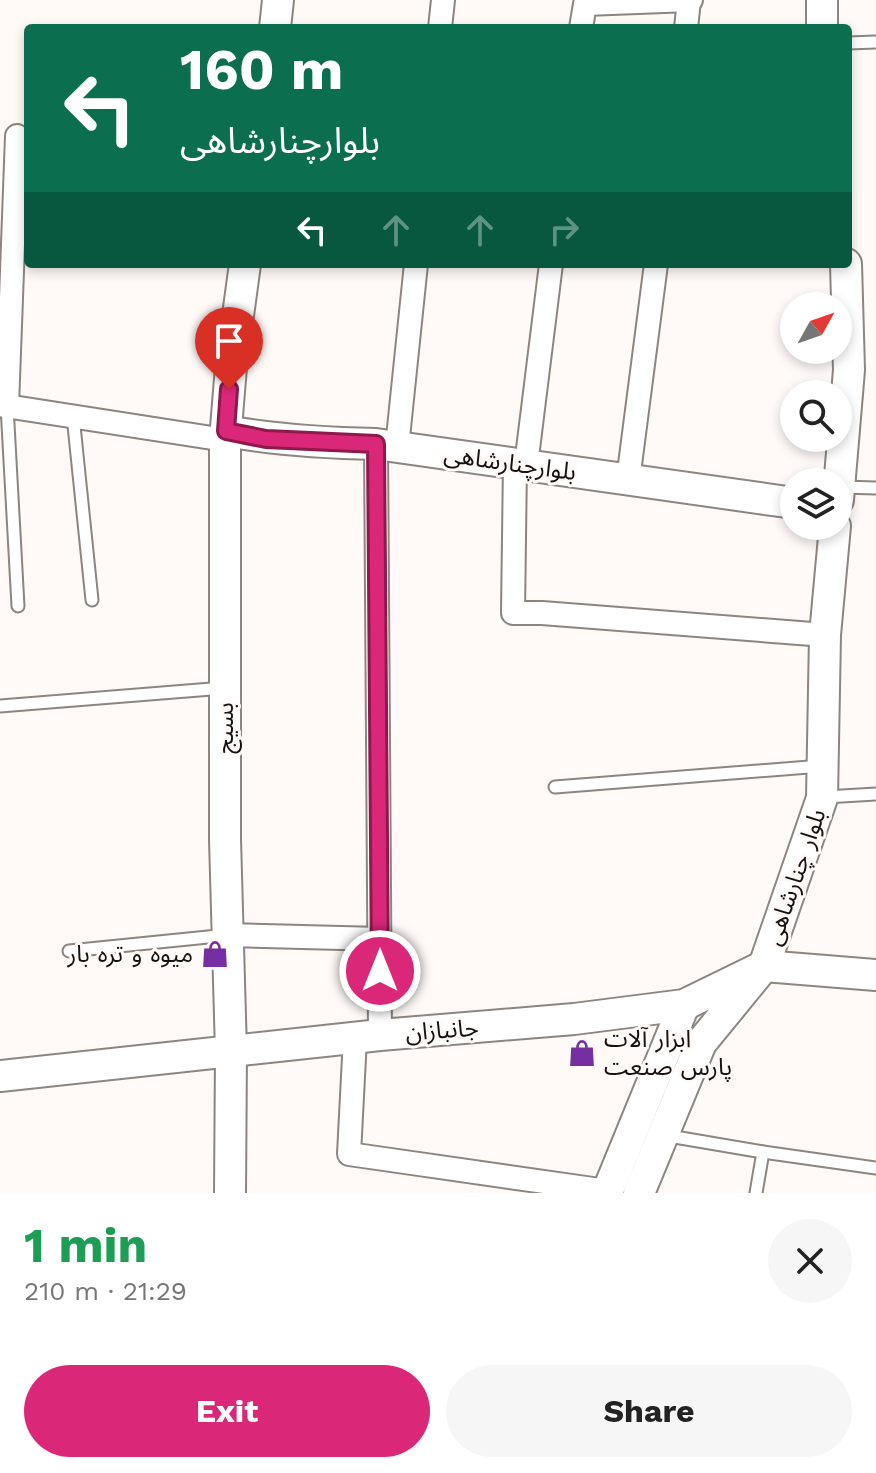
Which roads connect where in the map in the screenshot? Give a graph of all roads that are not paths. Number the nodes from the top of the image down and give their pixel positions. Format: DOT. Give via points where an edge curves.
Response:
graph roads {
  1 [pos="278,0"];
  2 [pos="443,0"];
  3 [pos="690,0"];
  4 [pos="822,0"];
  5 [pos="275,24"];
  6 [pos="440,24"];
  7 [pos="582,24"];
  8 [pos="687,24"];
  9 [pos="822,24"];
  10 [pos="876,42"];
  11 [pos="852,43"];
  12 [pos="15,136"];
  13 [pos="244,268"];
  14 [pos="415,268"];
  15 [pos="550,268"];
  16 [pos="655,268"];
  17 [pos="846,268"];
  18 [pos="3,406"];
  19 [pos="73,416"];
  20 [pos="225,436"];
  21 [pos="387,445"];
  22 [pos="520,464"];
  23 [pos="841,468"];
  24 [pos="628,480"];
  25 [pos="876,488"];
  26 [pos="852,492"];
  27 [pos="780,501"];
  28 [pos="834,540"];
  29 [pos="92,600"];
  30 [pos="18,606"];
  31 [pos="825,635"];
  32 [pos="224,687"];
  33 [pos="0,706"];
  34 [pos="823,766"];
  35 [pos="555,787"];
  36 [pos="876,794"];
  37 [pos="822,798"];
  38 [pos="228,935"];
  39 [pos="380,939"];
  40 [pos="69,951"];
  41 [pos="764,966"];
  42 [pos="876,975"];
  43 [pos="684,1005"];
  44 [pos="368,1036"];
  45 [pos="231,1052"];
  46 [pos="0,1076"];
  47 [pos="663,1135"];
  48 [pos="763,1152"];
  49 [pos="876,1168"];
  50 [pos="609,1192"];
  51 [pos="230,1193"];
  52 [pos="639,1193"];
  53 [pos="756,1193"];
  1 -- 5 [label="street"];
  2 -- 6 [label="street"];
  3 -- 7 [label="street" via="585,4"];
  3 -- 8 [label="street"];
  4 -- 9 [label="street"];
  10 -- 11 [label="lane"];
  12 -- 18 [label="street"];
  13 -- 20 [label="street, بسیج"];
  14 -- 21 [label="street"];
  15 -- 22 [label="street"];
  16 -- 24 [label="street"];
  17 -- 23 [label="street" via="849,370"];
  18 -- 19 [label="street"];
  18 -- 30 [label="lane"];
  19 -- 20 [label="street"];
  19 -- 29 [label="lane"];
  20 -- 21 [label="street, بلوارچنارشاهی"];
  20 -- 32 [label="street, بسیج"];
  21 -- 22 [label="street, بلوارچنارشاهی"];
  21 -- 39 [label="street"];
  22 -- 24 [label="street, بلوارچنارشاهی"];
  22 -- 31 [label="street" via="513,613"];
  24 -- 27 [label="street, بلوارچنارشاهی"];
  25 -- 26 [label="lane"];
  28 -- 31 [label="street, بلوار چنارشاهی"];
  31 -- 34 [label="street, بلوار چنارشاهی"];
  32 -- 33 [label="lane"];
  32 -- 38 [label="street, بسیج"];
  34 -- 35 [label="lane"];
  34 -- 37 [label="street, بلوار چنارشاهی"];
  36 -- 37 [label="lane"];
  37 -- 41 [label="street, بلوار چنارشاهی"];
  38 -- 39 [label="street"];
  38 -- 40 [label="lane"];
  38 -- 45 [label="street, بسیج"];
  39 -- 44 [label="street"];
  41 -- 42 [label="street"];
  41 -- 43 [label="street, جانبازان"];
  41 -- 47 [label="street, بلوار چنارشاهی" via="701,1043"];
  43 -- 44 [label="street, جانبازان"];
  43 -- 50 [label="street"];
  44 -- 45 [label="street, جانبازان"];
  44 -- 50 [label="street" via="349,1154"];
  45 -- 46 [label="street, جانبازان"];
  45 -- 51 [label="street, بسیج"];
  47 -- 48 [label="lane"];
  47 -- 52 [label="street, بلوار چنارشاهی"];
  48 -- 49 [label="lane"];
  48 -- 53 [label="lane"];
}
